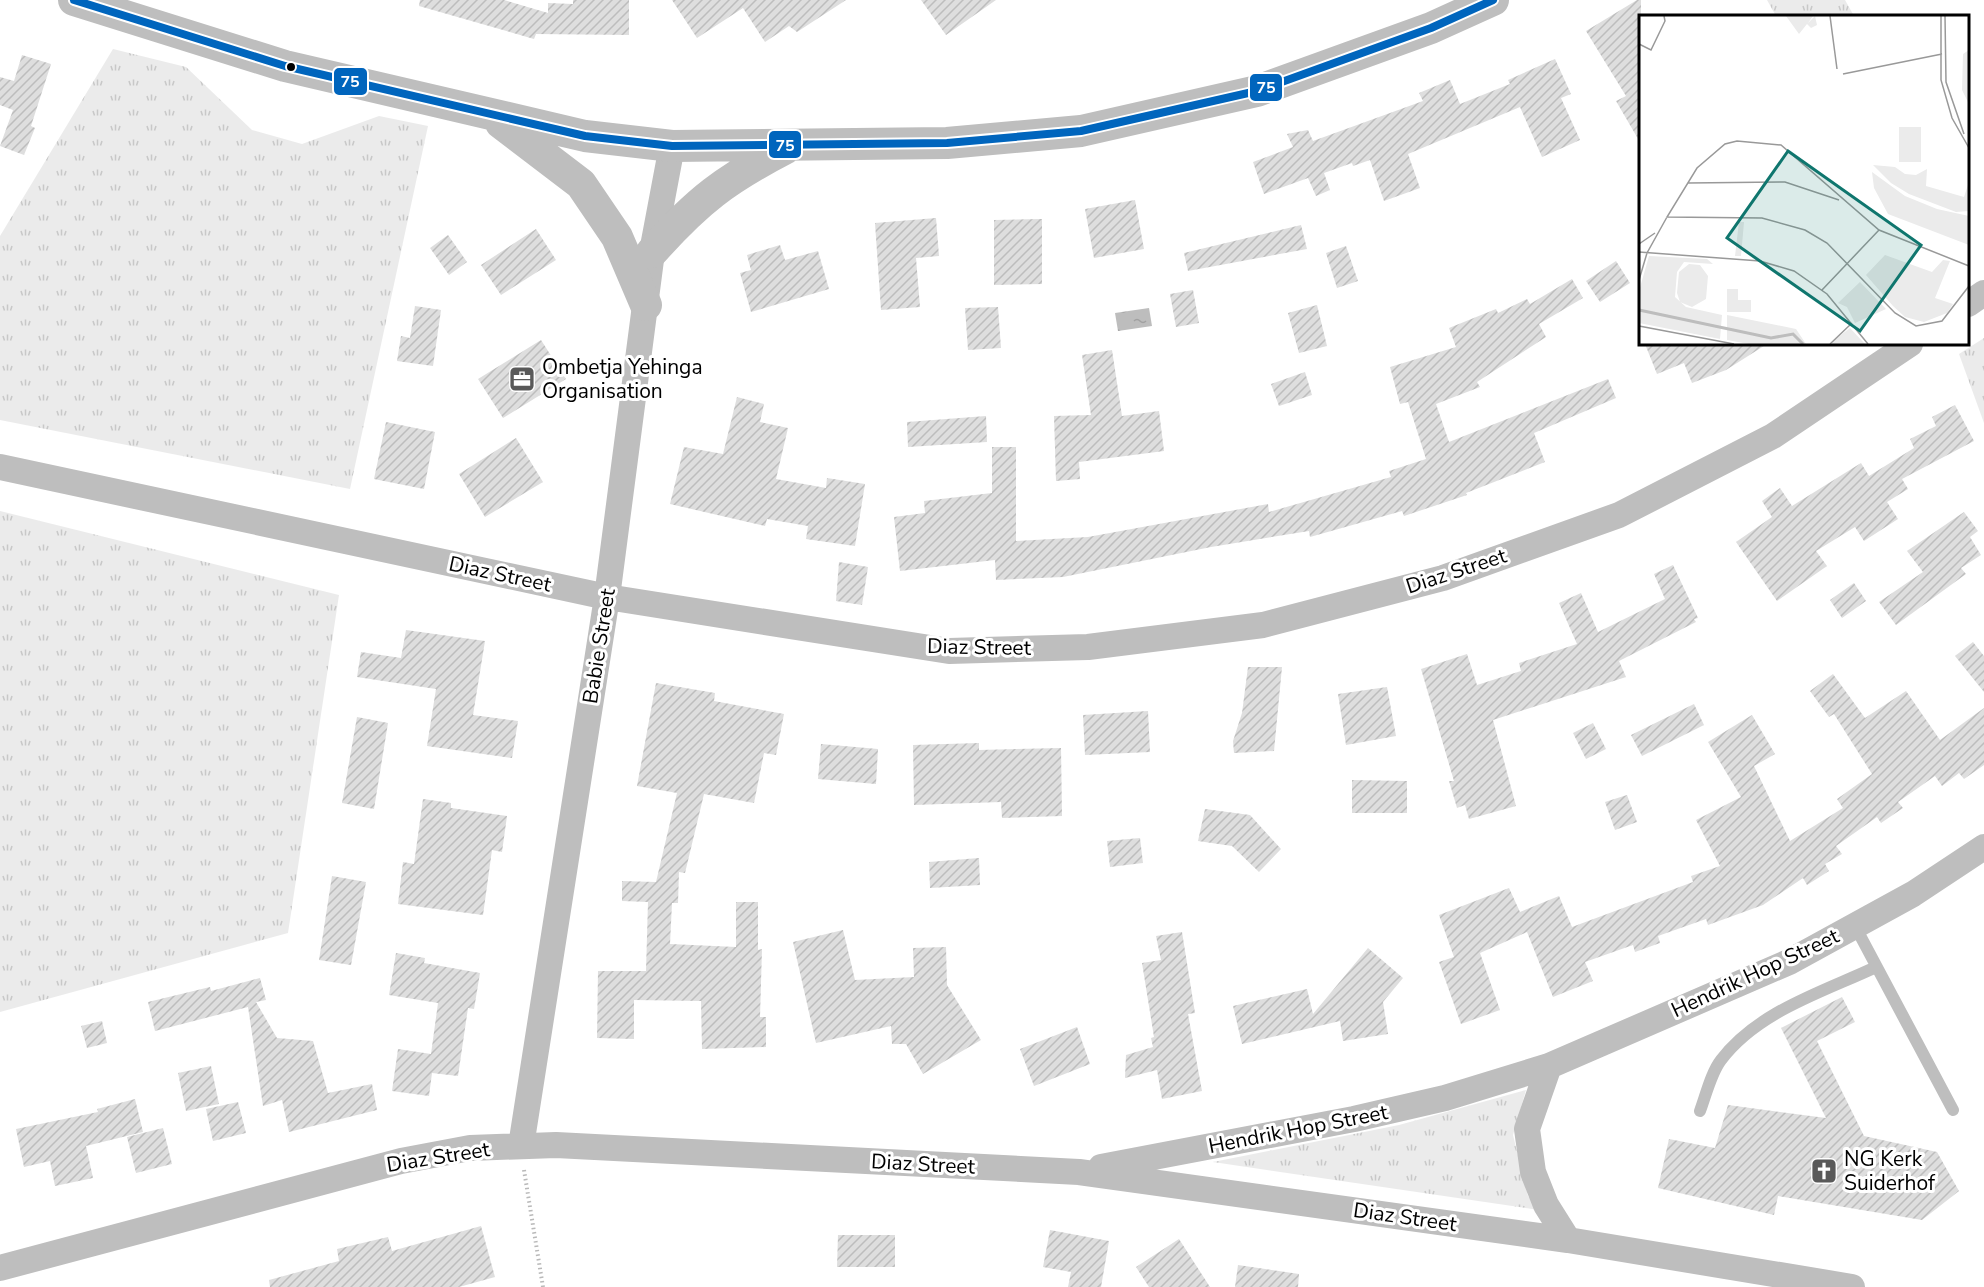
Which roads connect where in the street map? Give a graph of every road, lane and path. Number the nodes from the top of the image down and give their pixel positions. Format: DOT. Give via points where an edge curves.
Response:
graph roads {
  1 [pos="74,0"];
  2 [pos="1493,0"];
  3 [pos="137,10"];
  4 [pos="491,116"];
  5 [pos="672,146"];
  6 [pos="790,146"];
  7 [pos="652,252"];
  8 [pos="1984,293"];
  9 [pos="1969,303"];
  10 [pos="646,305"];
  11 [pos="1909,345"];
  12 [pos="0,467"];
  13 [pos="607,597"];
  14 [pos="1984,847"];
  15 [pos="1855,926"];
  16 [pos="1876,967"];
  17 [pos="1549,1066"];
  18 [pos="1953,1110"];
  19 [pos="1700,1111"];
  20 [pos="521,1146"];
  21 [pos="1079,1172"];
  22 [pos="1568,1240"];
  23 [pos="0,1268"];
  24 [pos="543,1287"];
  25 [pos="1852,1287"];
  1 -- 3 [label="street"];
  2 -- 6 [label="street" via="1431,28 1257,91 1081,131 947,143"];
  3 -- 4 [label="street" via="285,66"];
  4 -- 5 [label="street" via="585,136"];
  4 -- 10 [label="street" via="581,184 617,237"];
  5 -- 6 [label="street"];
  5 -- 7 [label="street, Babie Street"];
  6 -- 7 [label="street" via="725,182 691,210"];
  7 -- 10 [label="street, Babie Street"];
  8 -- 9 [label="street"];
  10 -- 13 [label="street, Babie Street"];
  11 -- 13 [label="street, Diaz Street" via="1773,436 1618,515 1443,578 1263,626 1088,647 949,651"];
  12 -- 13 [label="street, Diaz Street"];
  13 -- 20 [label="street, Babie Street"];
  14 -- 15 [label="street, Hendrik Hop Street" via="1913,894"];
  15 -- 16 [label="lane"];
  15 -- 17 [label="street, Hendrik Hop Street" via="1790,962"];
  16 -- 18 [label="lane"];
  16 -- 19 [label="lane" via="1766,1018 1744,1035 1719,1062"];
  17 -- 21 [label="street, Hendrik Hop Street" via="1445,1098 1354,1119"];
  17 -- 22 [label="street" via="1527,1129 1533,1172 1546,1205"];
  20 -- 21 [label="street, Diaz Street"];
  20 -- 23 [label="street, Diaz Street" via="470,1148 401,1161"];
  20 -- 24 [label="path"];
  21 -- 22 [label="street, Diaz Street"];
  22 -- 25 [label="street, Diaz Street"];
}
